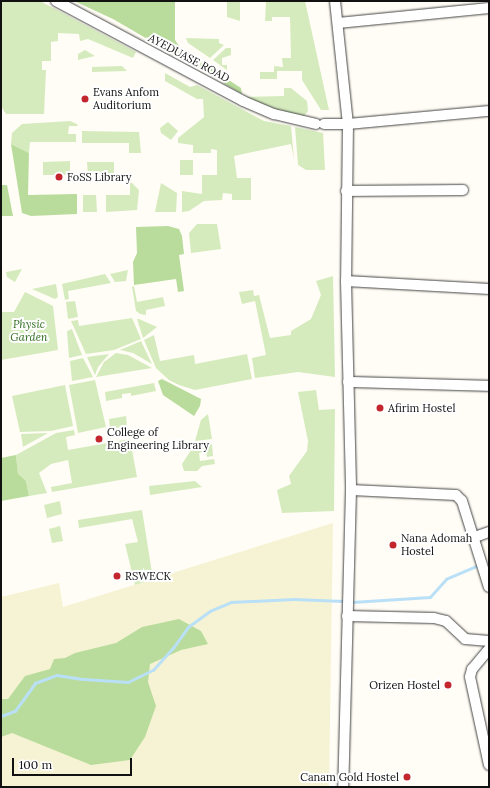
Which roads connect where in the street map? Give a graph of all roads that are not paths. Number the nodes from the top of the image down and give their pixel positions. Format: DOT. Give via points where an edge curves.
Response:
graph roads {
  1 [pos="56,1"];
  2 [pos="335,1"];
  3 [pos="489,8"];
  4 [pos="338,23"];
  5 [pos="489,111"];
  6 [pos="348,124"];
  7 [pos="463,190"];
  8 [pos="346,191"];
  9 [pos="346,281"];
  10 [pos="489,289"];
  11 [pos="348,382"];
  12 [pos="489,386"];
  13 [pos="351,490"];
  14 [pos="489,532"];
  15 [pos="475,536"];
  16 [pos="489,587"];
  17 [pos="347,616"];
  18 [pos="489,641"];
  19 [pos="489,649"];
  20 [pos="486,732"];
  21 [pos="489,765"];
  22 [pos="343,787"];
  1 -- 6 [label="street, AYEDUASE ROAD" via="243,101 274,114 320,124"];
  2 -- 4 [label="street"];
  3 -- 4 [label="street"];
  4 -- 6 [label="street"];
  5 -- 6 [label="street, AYEDUASE ROAD"];
  6 -- 8 [label="street"];
  7 -- 8 [label="street"];
  8 -- 9 [label="street"];
  9 -- 10 [label="street"];
  9 -- 11 [label="street"];
  11 -- 12 [label="street"];
  11 -- 13 [label="street"];
  13 -- 15 [label="street" via="456,495 462,501"];
  13 -- 17 [label="street"];
  14 -- 15 [label="street"];
  15 -- 16 [label="street"];
  17 -- 18 [label="street" via="434,618 446,621 465,639"];
  17 -- 22 [label="street"];
  19 -- 20 [label="street" via="472,669 470,677"];
  20 -- 21 [label="street"];
}
